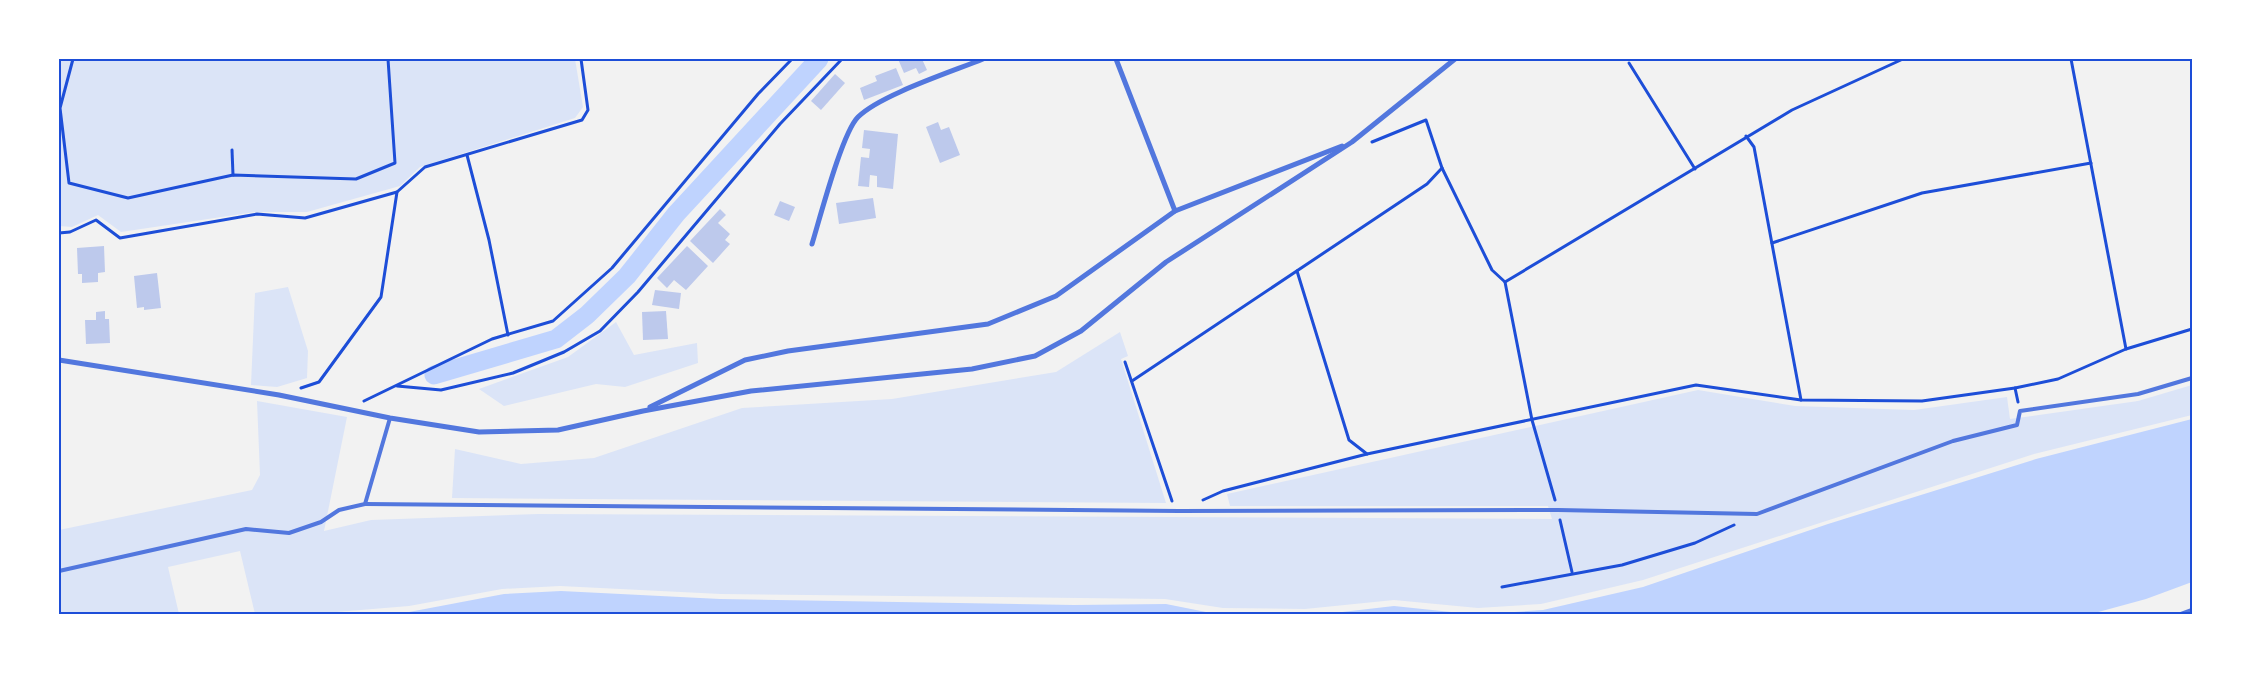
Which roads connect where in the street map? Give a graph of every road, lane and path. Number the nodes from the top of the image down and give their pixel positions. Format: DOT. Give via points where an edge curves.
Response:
graph roads {
  1 [pos="73,59"];
  2 [pos="388,59"];
  3 [pos="581,59"];
  4 [pos="792,59"];
  5 [pos="842,59"];
  6 [pos="983,59"];
  7 [pos="1116,59"];
  8 [pos="1455,59"];
  9 [pos="1903,59"];
  10 [pos="2071,59"];
  11 [pos="1629,63"];
  12 [pos="1746,136"];
  13 [pos="1352,142"];
  14 [pos="232,150"];
  15 [pos="467,155"];
  16 [pos="2091,162"];
  17 [pos="1442,168"];
  18 [pos="1695,169"];
  19 [pos="233,175"];
  20 [pos="397,192"];
  21 [pos="1175,211"];
  22 [pos="59,232"];
  23 [pos="1772,243"];
  24 [pos="812,244"];
  25 [pos="1297,271"];
  26 [pos="1505,282"];
  27 [pos="2192,329"];
  28 [pos="508,335"];
  29 [pos="2126,349"];
  30 [pos="59,360"];
  31 [pos="1125,362"];
  32 [pos="2192,378"];
  33 [pos="1132,380"];
  34 [pos="397,386"];
  35 [pos="2015,388"];
  36 [pos="279,395"];
  37 [pos="1801,400"];
  38 [pos="347,408"];
  39 [pos="643,411"];
  40 [pos="2020,411"];
  41 [pos="390,418"];
  42 [pos="1532,420"];
  43 [pos="1367,454"];
  44 [pos="365,504"];
  45 [pos="1558,510"];
  46 [pos="1179,511"];
  47 [pos="1757,514"];
  48 [pos="59,571"];
  49 [pos="1572,572"];
  50 [pos="1502,587"];
  51 [pos="2192,610"];
  52 [pos="2181,614"];
  1 -- 19 [label="path" via="60,108 69,184 128,198"];
  2 -- 19 [label="path" via="395,163 356,179"];
  3 -- 15 [label="path" via="588,110 582,120"];
  4 -- 28 [label="path" via="758,94 612,268 552,321"];
  5 -- 34 [label="path" via="780,124 638,292 600,332 564,352 513,373 441,390"];
  6 -- 24 [label="street" via="877,103 857,118 844,145"];
  7 -- 21 [label="street"];
  8 -- 13 [label="street"];
  9 -- 12 [label="path" via="1792,110"];
  10 -- 16 [label="path"];
  11 -- 18 [label="path"];
  12 -- 18 [label="path"];
  12 -- 23 [label="path" via="1754,147"];
  13 -- 17 [label="path" via="1369,143 1426,120"];
  13 -- 21 [label="street"];
  13 -- 39 [label="street" via="1166,262 1080,331 1035,356 972,369 751,391"];
  14 -- 19 [label="path"];
  15 -- 20 [label="path" via="425,167"];
  15 -- 28 [label="path" via="489,240"];
  16 -- 23 [label="path" via="1922,193"];
  16 -- 29 [label="path"];
  17 -- 25 [label="path" via="1427,184"];
  17 -- 26 [label="path" via="1492,270"];
  18 -- 26 [label="path"];
  20 -- 22 [label="path" via="305,218 257,214 120,238 96,220 70,232"];
  20 -- 36 [label="path" via="381,297 319,382"];
  21 -- 39 [label="street" via="1056,296 988,324 788,351 745,360"];
  23 -- 37 [label="path"];
  25 -- 33 [label="path"];
  25 -- 43 [label="path" via="1349,440"];
  26 -- 42 [label="path"];
  27 -- 29 [label="path"];
  28 -- 34 [label="path" via="492,339"];
  29 -- 35 [label="path" via="2058,379"];
  30 -- 36 [label="street"];
  31 -- 33 [label="path"];
  32 -- 40 [label="lane" via="2138,394"];
  33 -- 46 [label="path" via="1172,501"];
  34 -- 38 [label="path"];
  35 -- 37 [label="path" via="1922,401"];
  35 -- 40 [label="path"];
  36 -- 38 [label="street"];
  37 -- 42 [label="path" via="1696,385"];
  38 -- 41 [label="street"];
  39 -- 41 [label="street" via="558,430 479,432"];
  40 -- 47 [label="lane" via="2017,425 1953,441"];
  41 -- 44 [label="lane"];
  42 -- 43 [label="path"];
  42 -- 45 [label="path"];
  43 -- 46 [label="path" via="1223,491"];
  44 -- 46 [label="lane"];
  44 -- 48 [label="lane" via="339,510 321,522 289,532 246,529"];
  45 -- 46 [label="lane"];
  45 -- 47 [label="lane"];
  45 -- 49 [label="path"];
  47 -- 49 [label="path" via="1695,543 1622,565"];
  49 -- 50 [label="path"];
  51 -- 52 [label="lane"];
}
